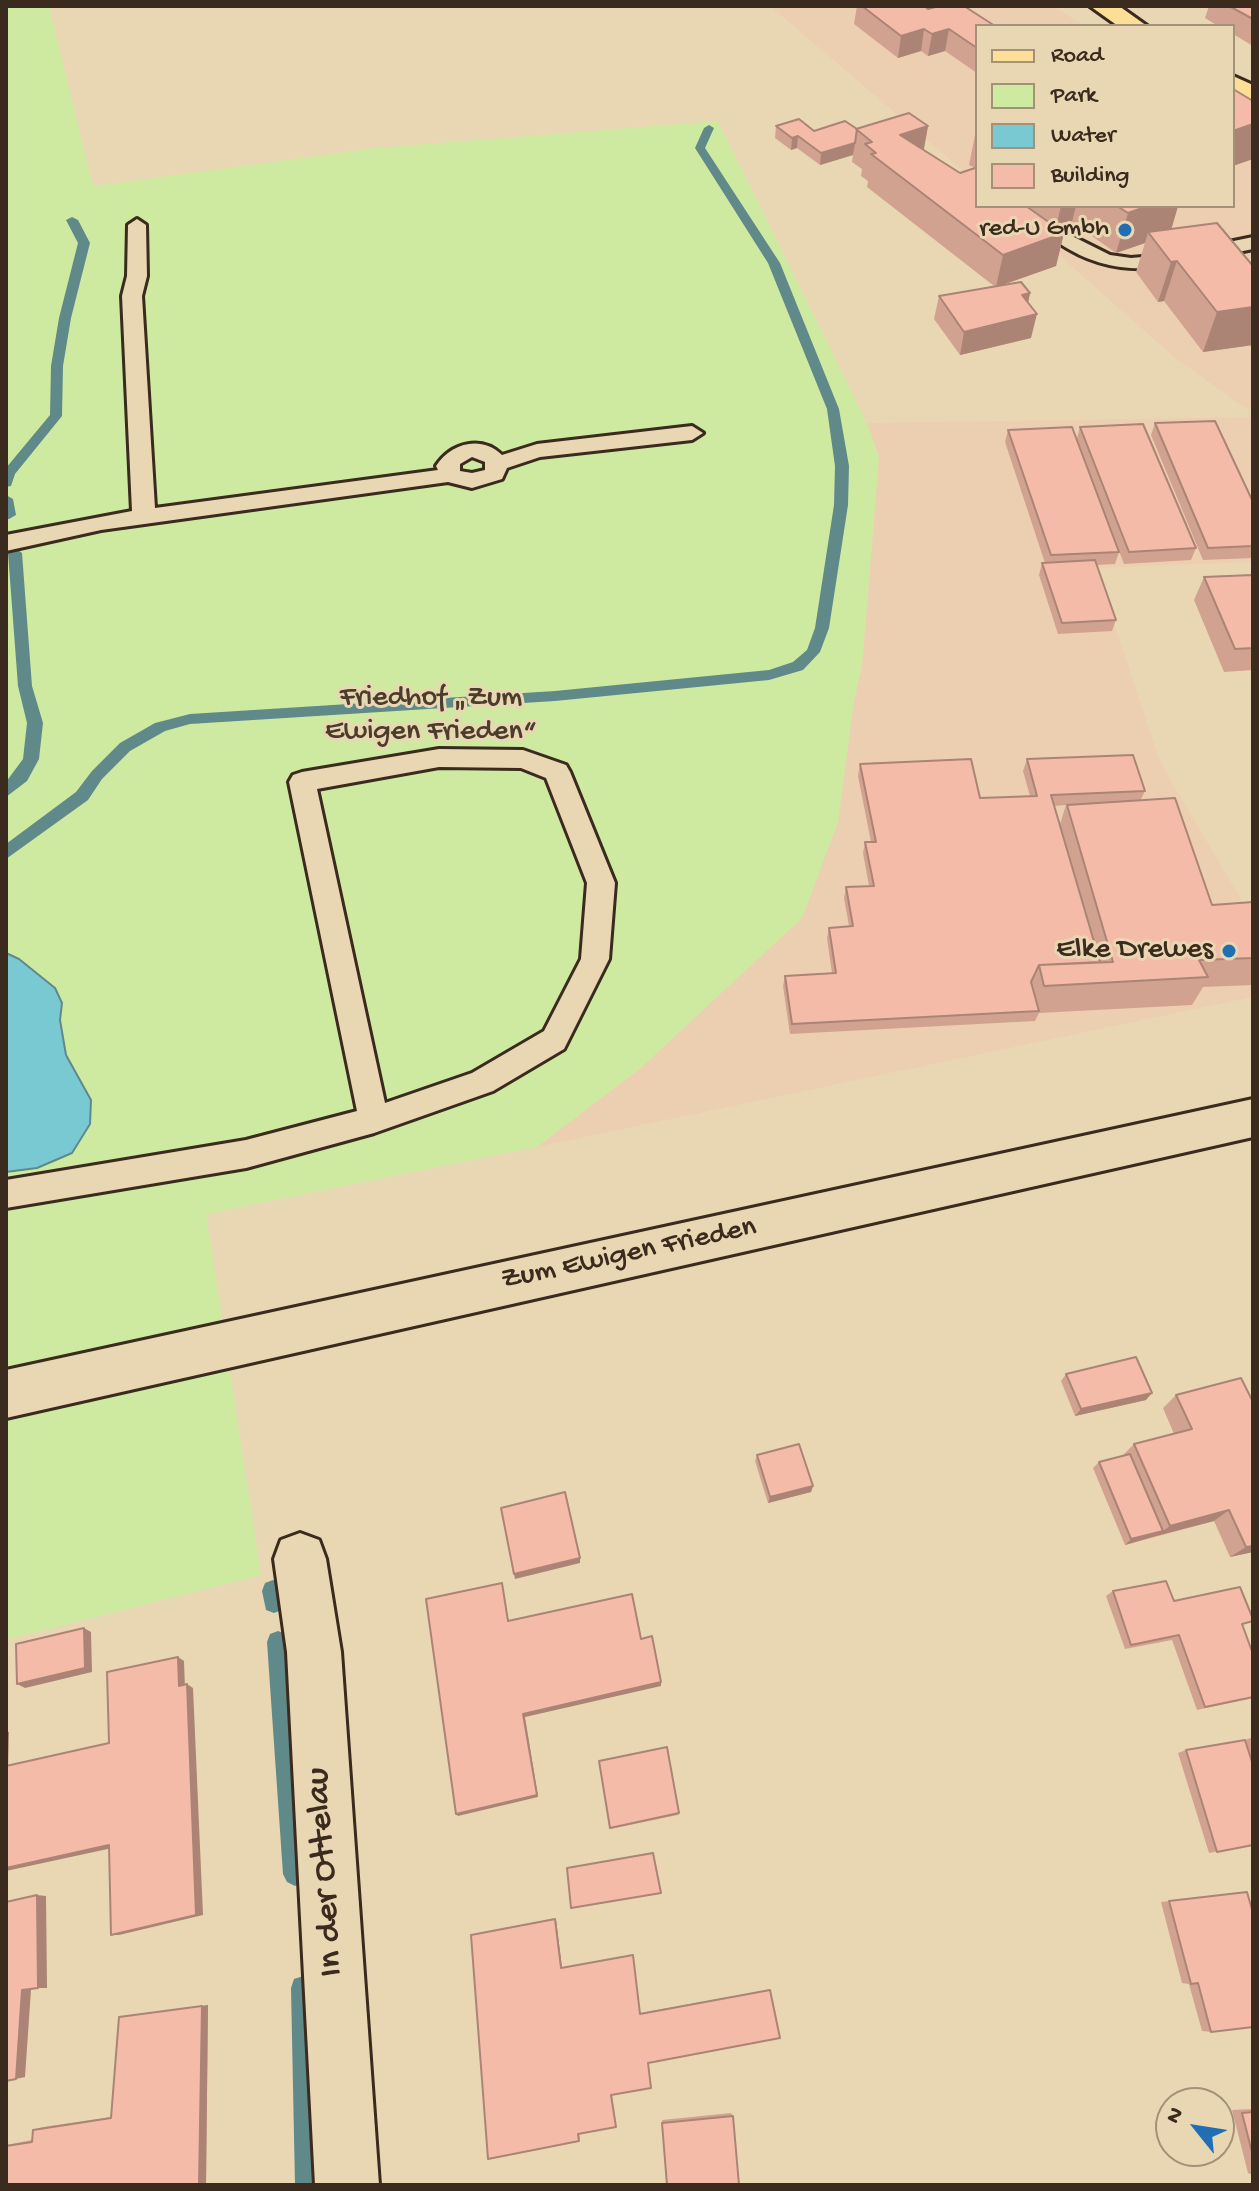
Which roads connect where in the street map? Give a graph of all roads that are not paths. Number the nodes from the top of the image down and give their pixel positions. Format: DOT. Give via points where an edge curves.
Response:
graph roads {
  1 [pos="1102,6"];
  2 [pos="1132,24"];
  3 [pos="1235,85"];
  4 [pos="1253,96"];
  5 [pos="137,225"];
  6 [pos="1066,239"];
  7 [pos="1253,243"];
  8 [pos="692,433"];
  9 [pos="144,517"];
  10 [pos="6,543"];
  11 [pos="1253,1118"];
  12 [pos="374,1120"];
  13 [pos="6,1194"];
  14 [pos="6,1394"];
  15 [pos="300,1559"];
  16 [pos="347,2185"];
  1 -- 2 [label="main road"];
  3 -- 4 [label="main road"];
  5 -- 9 [label="lane" via="132,296"];
  6 -- 7 [label="lane" via="1090,255 1127,263"];
  8 -- 9 [label="lane" via="537,451 498,464 494,474 480,481 451,475"];
  9 -- 10 [label="lane"];
  11 -- 14 [label="street, Zum Ewigen Frieden"];
  12 -- 12 [label="lane" via="302,782 439,758 523,759 557,772 601,883 595,959 554,1040 482,1082"];
  12 -- 13 [label="lane" via="246,1154"];
  15 -- 16 [label="street, In der Ottelau" via="314,1652"];
}
